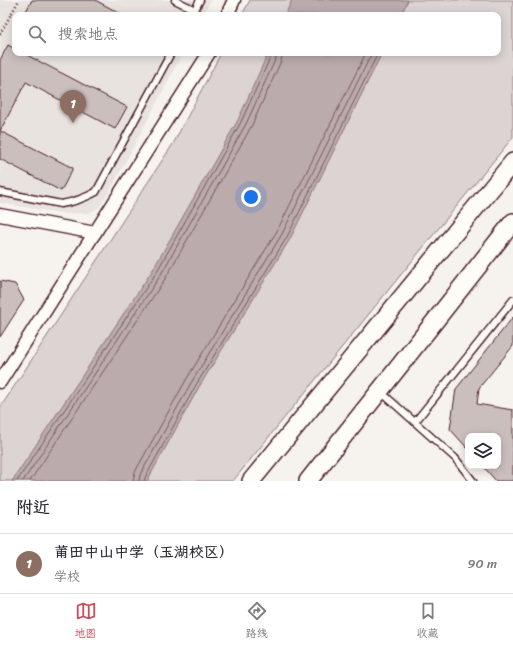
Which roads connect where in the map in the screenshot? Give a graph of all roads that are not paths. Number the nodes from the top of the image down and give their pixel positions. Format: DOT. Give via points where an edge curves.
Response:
graph roads {
  1 [pos="175,0"];
  2 [pos="200,0"];
  3 [pos="234,0"];
  4 [pos="192,12"];
  5 [pos="194,12"];
  6 [pos="228,12"];
  7 [pos="169,56"];
  8 [pos="207,56"];
  9 [pos="513,162"];
  10 [pos="0,192"];
  11 [pos="0,215"];
  12 [pos="512,225"];
  13 [pos="95,233"];
  14 [pos="513,300"];
  15 [pos="0,382"];
  16 [pos="380,391"];
  17 [pos="415,422"];
  18 [pos="251,481"];
  19 [pos="308,481"];
  20 [pos="474,481"];
  1 -- 4 [label="lane"];
  2 -- 5 [label="lane"];
  3 -- 6 [label="street"];
  7 -- 10 [label="lane" via="96,192 86,198 61,204"];
  8 -- 13 [label="street"];
  9 -- 18 [label="main road"];
  11 -- 13 [label="street"];
  12 -- 16 [label="main road"];
  13 -- 15 [label="street"];
  14 -- 17 [label="lane"];
  16 -- 17 [label="lane"];
  16 -- 19 [label="main road"];
  17 -- 20 [label="lane" via="455,458"];
}
